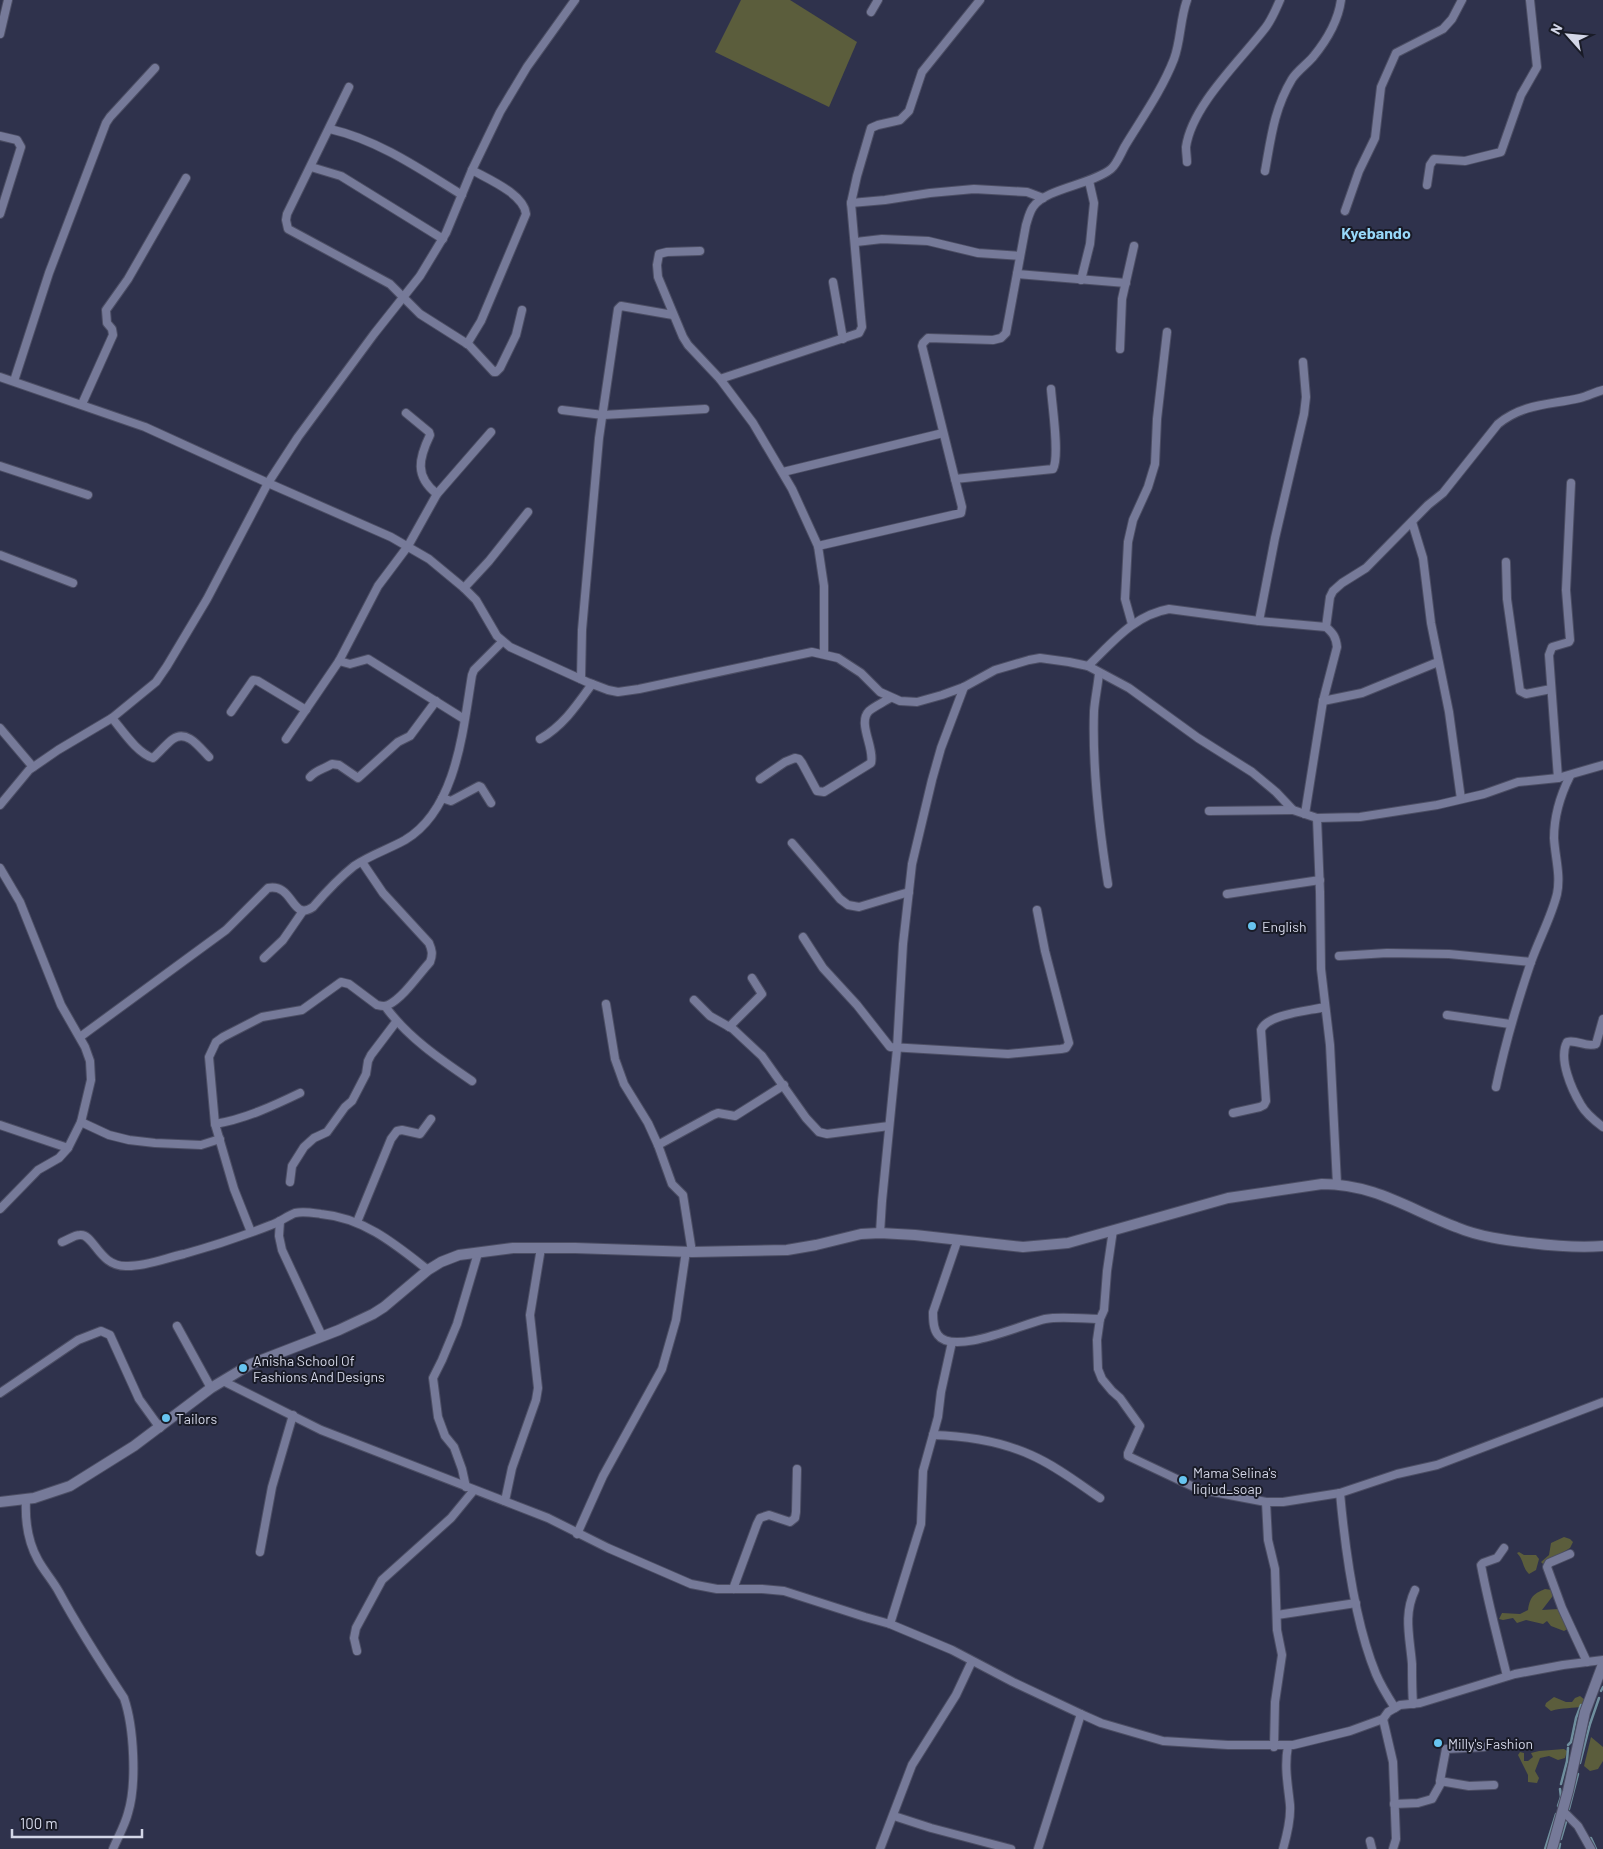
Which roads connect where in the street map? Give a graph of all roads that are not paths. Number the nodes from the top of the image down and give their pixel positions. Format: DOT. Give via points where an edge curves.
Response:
graph roads {
  1 [pos="8,0"];
  2 [pos="878,0"];
  3 [pos="980,0"];
  4 [pos="1187,0"];
  5 [pos="1280,0"];
  6 [pos="1341,0"];
  7 [pos="1462,0"];
  8 [pos="1530,0"];
  9 [pos="572,1"];
  10 [pos="872,12"];
  11 [pos="0,34"];
  12 [pos="155,68"];
  13 [pos="350,87"];
  14 [pos="330,129"];
  15 [pos="0,136"];
  16 [pos="1187,162"];
  17 [pos="311,167"];
  18 [pos="472,170"];
  19 [pos="1265,171"];
  20 [pos="186,178"];
  21 [pos="1089,181"];
  22 [pos="1427,185"];
  23 [pos="462,194"];
  24 [pos="1043,198"];
  25 [pos="851,203"];
  26 [pos="1345,212"];
  27 [pos="0,214"];
  28 [pos="443,239"];
  29 [pos="856,242"];
  30 [pos="1134,246"];
  31 [pos="700,251"];
  32 [pos="1020,256"];
  33 [pos="1017,274"];
  34 [pos="1081,280"];
  35 [pos="833,282"];
  36 [pos="1126,283"];
  37 [pos="403,297"];
  38 [pos="522,310"];
  39 [pos="673,315"];
  40 [pos="1167,332"];
  41 [pos="842,339"];
  42 [pos="466,344"];
  43 [pos="1120,349"];
  44 [pos="1303,362"];
  45 [pos="0,376"];
  46 [pos="720,379"];
  47 [pos="14,381"];
  48 [pos="1052,389"];
  49 [pos="1603,390"];
  50 [pos="82,404"];
  51 [pos="705,409"];
  52 [pos="562,410"];
  53 [pos="406,413"];
  54 [pos="602,415"];
  55 [pos="491,432"];
  56 [pos="943,433"];
  57 [pos="0,466"];
  58 [pos="783,472"];
  59 [pos="956,479"];
  60 [pos="1571,483"];
  61 [pos="268,484"];
  62 [pos="437,494"];
  63 [pos="88,495"];
  64 [pos="528,512"];
  65 [pos="1412,522"];
  66 [pos="408,546"];
  67 [pos="818,546"];
  68 [pos="0,554"];
  69 [pos="1506,562"];
  70 [pos="73,583"];
  71 [pos="464,588"];
  72 [pos="1259,621"];
  73 [pos="1132,624"];
  74 [pos="1326,627"];
  75 [pos="502,642"];
  76 [pos="824,654"];
  77 [pos="339,661"];
  78 [pos="1438,662"];
  79 [pos="1088,666"];
  80 [pos="1099,673"];
  81 [pos="582,680"];
  82 [pos="592,684"];
  83 [pos="964,687"];
  84 [pos="1550,689"];
  85 [pos="890,698"];
  86 [pos="436,701"];
  87 [pos="1323,701"];
  88 [pos="306,710"];
  89 [pos="231,712"];
  90 [pos="112,718"];
  91 [pos="464,719"];
  92 [pos="0,728"];
  93 [pos="286,739"];
  94 [pos="540,739"];
  95 [pos="209,757"];
  96 [pos="1603,765"];
  97 [pos="33,767"];
  98 [pos="1570,776"];
  99 [pos="310,777"];
  100 [pos="1558,778"];
  101 [pos="760,779"];
  102 [pos="442,798"];
  103 [pos="1461,799"];
  104 [pos="491,803"];
  105 [pos="0,804"];
  106 [pos="1293,810"];
  107 [pos="1209,811"];
  108 [pos="1305,814"];
  109 [pos="1317,818"];
  110 [pos="792,843"];
  111 [pos="362,862"];
  112 [pos="0,868"];
  113 [pos="1320,880"];
  114 [pos="1108,884"];
  115 [pos="909,892"];
  116 [pos="1228,894"];
  117 [pos="1037,910"];
  118 [pos="303,911"];
  119 [pos="803,937"];
  120 [pos="1339,956"];
  121 [pos="264,958"];
  122 [pos="1531,962"];
  123 [pos="752,978"];
  124 [pos="694,1000"];
  125 [pos="606,1004"];
  126 [pos="385,1006"];
  127 [pos="1325,1007"];
  128 [pos="1447,1015"];
  129 [pos="1603,1019"];
  130 [pos="396,1022"];
  131 [pos="1510,1024"];
  132 [pos="729,1027"];
  133 [pos="80,1037"];
  134 [pos="897,1049"];
  135 [pos="472,1081"];
  136 [pos="784,1085"];
  137 [pos="1496,1087"];
  138 [pos="300,1093"];
  139 [pos="1233,1112"];
  140 [pos="431,1120"];
  141 [pos="80,1122"];
  142 [pos="215,1124"];
  143 [pos="0,1125"];
  144 [pos="889,1126"];
  145 [pos="1603,1127"];
  146 [pos="220,1139"];
  147 [pos="658,1145"];
  148 [pos="68,1148"];
  149 [pos="290,1182"];
  150 [pos="1337,1184"];
  151 [pos="0,1209"];
  152 [pos="280,1221"];
  153 [pos="357,1222"];
  154 [pos="1113,1230"];
  155 [pos="251,1232"];
  156 [pos="880,1233"];
  157 [pos="958,1239"];
  158 [pos="62,1242"];
  159 [pos="1603,1246"];
  160 [pos="541,1248"];
  161 [pos="689,1252"];
  162 [pos="478,1253"];
  163 [pos="428,1270"];
  164 [pos="1100,1319"];
  165 [pos="177,1326"];
  166 [pos="322,1336"];
  167 [pos="952,1342"];
  168 [pos="223,1381"];
  169 [pos="211,1388"];
  170 [pos="0,1393"];
  171 [pos="1603,1402"];
  172 [pos="293,1416"];
  173 [pos="160,1428"];
  174 [pos="933,1435"];
  175 [pos="797,1468"];
  176 [pos="466,1487"];
  177 [pos="474,1490"];
  178 [pos="1340,1493"];
  179 [pos="1100,1498"];
  180 [pos="26,1500"];
  181 [pos="0,1502"];
  182 [pos="504,1502"];
  183 [pos="1266,1502"];
  184 [pos="578,1534"];
  185 [pos="1504,1548"];
  186 [pos="260,1552"];
  187 [pos="1570,1554"];
  188 [pos="733,1589"];
  189 [pos="1415,1590"];
  190 [pos="1356,1602"];
  191 [pos="1278,1615"];
  192 [pos="890,1624"];
  193 [pos="357,1650"];
  194 [pos="972,1661"];
  195 [pos="1588,1662"];
  196 [pos="1603,1662"];
  197 [pos="1506,1676"];
  198 [pos="1413,1704"];
  199 [pos="1395,1708"];
  200 [pos="1081,1714"];
  201 [pos="1383,1719"];
  202 [pos="1274,1746"];
  203 [pos="1288,1746"];
  204 [pos="1484,1747"];
  205 [pos="1441,1783"];
  206 [pos="1494,1785"];
  207 [pos="1394,1804"];
  208 [pos="1563,1810"];
  209 [pos="894,1816"];
  210 [pos="1370,1841"];
  211 [pos="113,1849"];
  212 [pos="880,1849"];
  213 [pos="1011,1849"];
  214 [pos="1038,1849"];
  215 [pos="1283,1849"];
  216 [pos="1372,1849"];
  217 [pos="1393,1849"];
  218 [pos="1552,1849"];
  219 [pos="1591,1849"];
  1 -- 11 [label="street"];
  2 -- 10 [label="street"];
  3 -- 25 [label="street" via="922,72 909,111 900,120 871,128"];
  4 -- 21 [label="street" via="1174,60 1154,100 1114,166"];
  5 -- 16 [label="street" via="1268,25 1197,118 1186,148"];
  6 -- 19 [label="street" via="1334,27 1312,58 1293,77 1276,113"];
  7 -- 26 [label="street" via="1443,29 1396,53 1382,87 1375,138"];
  8 -- 22 [label="street" via="1537,67 1522,95 1501,152 1465,160 1434,159"];
  9 -- 18 [label="street" via="500,112"];
  12 -- 47 [label="street" via="106,123 49,273"];
  13 -- 14 [label="street"];
  14 -- 17 [label="street"];
  14 -- 23 [label="street" via="392,152"];
  15 -- 27 [label="street" via="17,140 21,147"];
  17 -- 28 [label="street" via="341,176"];
  17 -- 37 [label="street" via="287,214 288,229 390,284"];
  18 -- 23 [label="street"];
  18 -- 42 [label="street" via="517,197 526,214 481,320"];
  20 -- 50 [label="street" via="132,272 106,310 107,323 113,335"];
  21 -- 24 [label="street"];
  21 -- 34 [label="street" via="1094,203 1090,244"];
  23 -- 28 [label="street"];
  24 -- 25 [label="street" via="1027,192 974,189"];
  24 -- 32 [label="street" via="1028,217"];
  25 -- 29 [label="street"];
  28 -- 37 [label="street"];
  29 -- 32 [label="street" via="882,239 928,241 978,252"];
  29 -- 41 [label="street" via="862,327 859,333"];
  30 -- 36 [label="street"];
  31 -- 39 [label="street" via="659,254 658,277"];
  32 -- 33 [label="street"];
  33 -- 34 [label="street"];
  33 -- 56 [label="street" via="1008,329 1001,338 928,338 923,343"];
  34 -- 36 [label="street"];
  35 -- 41 [label="street"];
  36 -- 43 [label="street" via="1122,299"];
  37 -- 42 [label="street" via="420,314"];
  37 -- 61 [label="street" via="298,437"];
  38 -- 42 [label="street" via="516,334 496,372"];
  39 -- 46 [label="street" via="688,345"];
  39 -- 54 [label="street" via="619,307"];
  40 -- 73 [label="street" via="1155,464 1128,542 1125,599"];
  41 -- 46 [label="street"];
  44 -- 72 [label="street" via="1304,414"];
  45 -- 47 [label="street"];
  46 -- 58 [label="street" via="753,423"];
  47 -- 50 [label="street"];
  48 -- 59 [label="street" via="1056,441 1053,469"];
  49 -- 65 [label="street" via="1510,414 1488,434 1443,493"];
  50 -- 61 [label="street" via="152,430"];
  51 -- 54 [label="street"];
  52 -- 54 [label="street"];
  53 -- 62 [label="street" via="429,432 420,466 425,482"];
  54 -- 81 [label="street" via="582,630"];
  55 -- 62 [label="street"];
  56 -- 58 [label="street"];
  56 -- 59 [label="street"];
  57 -- 63 [label="street"];
  58 -- 67 [label="street"];
  59 -- 67 [label="street" via="962,507 957,515"];
  60 -- 84 [label="street" via="1566,590 1570,640 1550,650"];
  61 -- 66 [label="street"];
  61 -- 90 [label="street" via="167,666 156,682"];
  62 -- 66 [label="street"];
  64 -- 71 [label="street"];
  65 -- 74 [label="street" via="1366,568 1333,591"];
  65 -- 78 [label="street" via="1423,558"];
  66 -- 71 [label="street" via="443,569"];
  66 -- 77 [label="street" via="378,586"];
  67 -- 76 [label="street" via="824,586"];
  68 -- 70 [label="street"];
  69 -- 84 [label="street" via="1507,599 1520,691 1526,694"];
  71 -- 75 [label="street" via="476,600"];
  72 -- 73 [label="street" via="1169,608"];
  72 -- 74 [label="street"];
  73 -- 79 [label="street"];
  74 -- 87 [label="street" via="1336,639 1337,647"];
  75 -- 81 [label="street"];
  75 -- 91 [label="street" via="474,670"];
  76 -- 82 [label="street" via="798,654 628,691 618,692"];
  76 -- 85 [label="street" via="848,664"];
  77 -- 86 [label="street" via="350,664 368,659"];
  77 -- 88 [label="street"];
  78 -- 87 [label="street" via="1362,693"];
  78 -- 103 [label="street" via="1449,712"];
  79 -- 80 [label="street"];
  79 -- 83 [label="street" via="1040,658 994,670"];
  80 -- 106 [label="street" via="1129,688 1252,772"];
  80 -- 114 [label="street" via="1094,710 1096,784 1098,822"];
  81 -- 82 [label="street"];
  82 -- 94 [label="street" via="565,720"];
  83 -- 85 [label="street" via="917,702"];
  83 -- 115 [label="street" via="932,780 912,864"];
  84 -- 100 [label="street"];
  85 -- 101 [label="street" via="869,711 865,718 871,763 830,790 817,791 802,763 795,758"];
  86 -- 91 [label="street"];
  86 -- 99 [label="street" via="410,736 398,742 358,778 332,764"];
  87 -- 108 [label="street"];
  88 -- 89 [label="street" via="253,680"];
  88 -- 93 [label="street"];
  90 -- 95 [label="street" via="149,757 153,758 180,736 193,740"];
  90 -- 97 [label="street"];
  91 -- 102 [label="street"];
  92 -- 97 [label="street"];
  96 -- 98 [label="street"];
  97 -- 105 [label="street"];
  98 -- 100 [label="street"];
  98 -- 122 [label="street" via="1555,820 1557,892"];
  100 -- 103 [label="street" via="1518,782"];
  102 -- 104 [label="street" via="451,802 478,786"];
  102 -- 111 [label="street" via="428,822 417,831"];
  103 -- 109 [label="street" via="1360,817"];
  106 -- 107 [label="street"];
  106 -- 108 [label="street"];
  108 -- 109 [label="street"];
  109 -- 113 [label="street"];
  110 -- 115 [label="street" via="848,905 859,907"];
  111 -- 118 [label="street" via="313,907"];
  111 -- 126 [label="street" via="383,893 432,949 430,962 400,996"];
  112 -- 133 [label="street" via="20,902 61,1005"];
  113 -- 116 [label="street"];
  113 -- 127 [label="street" via="1321,969"];
  115 -- 134 [label="street"];
  117 -- 134 [label="street" via="1069,1043 1066,1048 1008,1054"];
  118 -- 121 [label="street" via="284,940"];
  118 -- 133 [label="street" via="281,889 268,888 226,930"];
  119 -- 134 [label="street" via="823,968 888,1046"];
  120 -- 122 [label="street" via="1449,954"];
  122 -- 131 [label="street"];
  123 -- 132 [label="street" via="762,994"];
  124 -- 132 [label="street" via="710,1016"];
  125 -- 147 [label="street" via="615,1059 624,1084"];
  126 -- 130 [label="street"];
  126 -- 142 [label="street" via="377,1005 342,982 302,1010 262,1017 223,1037 216,1042 208,1057"];
  127 -- 139 [label="street" via="1272,1019 1262,1026 1266,1100 1260,1107"];
  127 -- 150 [label="street"];
  128 -- 131 [label="street"];
  129 -- 145 [label="street" via="1596,1044 1567,1042 1563,1057 1580,1105"];
  130 -- 135 [label="street" via="440,1060"];
  130 -- 149 [label="street" via="371,1055 366,1074 352,1101 327,1132 304,1147 292,1166"];
  131 -- 137 [label="street"];
  132 -- 136 [label="street" via="762,1056"];
  133 -- 141 [label="street" via="90,1061 92,1080"];
  134 -- 144 [label="street"];
  136 -- 144 [label="street" via="806,1118 822,1134"];
  136 -- 147 [label="street" via="735,1116 718,1113"];
  138 -- 142 [label="street"];
  140 -- 153 [label="street" via="420,1134 402,1130 394,1134"];
  141 -- 146 [label="street" via="109,1135 138,1141 201,1145"];
  141 -- 148 [label="street"];
  142 -- 146 [label="street"];
  143 -- 148 [label="street"];
  144 -- 156 [label="street"];
  146 -- 155 [label="street" via="234,1189"];
  147 -- 161 [label="street" via="672,1184 683,1195"];
  148 -- 151 [label="street" via="59,1158 38,1170"];
  150 -- 154 [label="street" via="1228,1198"];
  150 -- 159 [label="street" via="1380,1194 1472,1233 1550,1246"];
  152 -- 153 [label="street" via="294,1213 304,1212"];
  152 -- 155 [label="street"];
  152 -- 166 [label="street" via="282,1250"];
  153 -- 163 [label="street" via="377,1232"];
  154 -- 157 [label="street" via="1068,1243 1023,1247"];
  154 -- 164 [label="street" via="1104,1310"];
  155 -- 158 [label="street" via="204,1248 131,1266 106,1260 84,1235"];
  156 -- 157 [label="street"];
  156 -- 161 [label="street" via="787,1250"];
  157 -- 167 [label="street" via="933,1312 937,1334"];
  160 -- 161 [label="street"];
  160 -- 162 [label="street"];
  160 -- 182 [label="street" via="530,1315 538,1388"];
  161 -- 184 [label="street" via="676,1320 662,1369 603,1476"];
  162 -- 163 [label="street" via="459,1255"];
  162 -- 176 [label="street" via="457,1324 432,1378 438,1417 454,1448"];
  163 -- 166 [label="street" via="373,1314"];
  164 -- 167 [label="street" via="1047,1319 983,1338"];
  164 -- 183 [label="street" via="1097,1355 1102,1379 1140,1426 1128,1456 1198,1489"];
  165 -- 169 [label="street"];
  166 -- 168 [label="street" via="251,1364"];
  167 -- 174 [label="street"];
  168 -- 169 [label="street"];
  168 -- 172 [label="street"];
  169 -- 173 [label="street"];
  170 -- 173 [label="street" via="78,1340 104,1331 110,1336 139,1399"];
  171 -- 178 [label="street" via="1437,1465"];
  172 -- 176 [label="street"];
  172 -- 186 [label="street" via="272,1487"];
  173 -- 180 [label="street" via="70,1486"];
  174 -- 179 [label="street" via="962,1436 1032,1455"];
  174 -- 192 [label="street" via="923,1471 921,1524"];
  175 -- 188 [label="street" via="795,1518 790,1522 769,1515 760,1518"];
  176 -- 177 [label="street"];
  177 -- 182 [label="street"];
  177 -- 193 [label="street" via="451,1518 382,1580 356,1628"];
  178 -- 183 [label="street"];
  178 -- 190 [label="street" via="1344,1540"];
  180 -- 181 [label="street"];
  180 -- 211 [label="street" via="25,1517 37,1559 128,1709 133,1784 129,1813"];
  182 -- 184 [label="street" via="548,1518"];
  183 -- 191 [label="street"];
  184 -- 188 [label="street" via="691,1584"];
  185 -- 197 [label="street" via="1497,1558 1481,1565"];
  187 -- 195 [label="street" via="1547,1567"];
  188 -- 192 [label="street" via="784,1591"];
  189 -- 198 [label="street" via="1407,1620"];
  190 -- 191 [label="street"];
  190 -- 199 [label="street" via="1376,1675"];
  191 -- 202 [label="street" via="1282,1655 1275,1702"];
  192 -- 194 [label="street"];
  194 -- 200 [label="street"];
  194 -- 209 [label="street" via="956,1695 912,1765"];
  195 -- 196 [label="street"];
  195 -- 197 [label="street"];
  196 -- 208 [label="street" via="1585,1712"];
  197 -- 198 [label="street"];
  198 -- 199 [label="street"];
  199 -- 201 [label="street"];
  200 -- 202 [label="street" via="1163,1741"];
  200 -- 214 [label="street"];
  201 -- 203 [label="street" via="1350,1731"];
  201 -- 207 [label="street" via="1393,1762"];
  202 -- 203 [label="street"];
  203 -- 215 [label="street" via="1286,1778 1290,1815"];
  204 -- 205 [label="street" via="1446,1749"];
  205 -- 206 [label="street"];
  205 -- 207 [label="street" via="1432,1799"];
  207 -- 217 [label="street" via="1396,1839"];
  208 -- 218 [label="street"];
  208 -- 219 [label="street" via="1578,1826"];
  209 -- 212 [label="street"];
  209 -- 213 [label="street"];
  210 -- 216 [label="street"];
}
